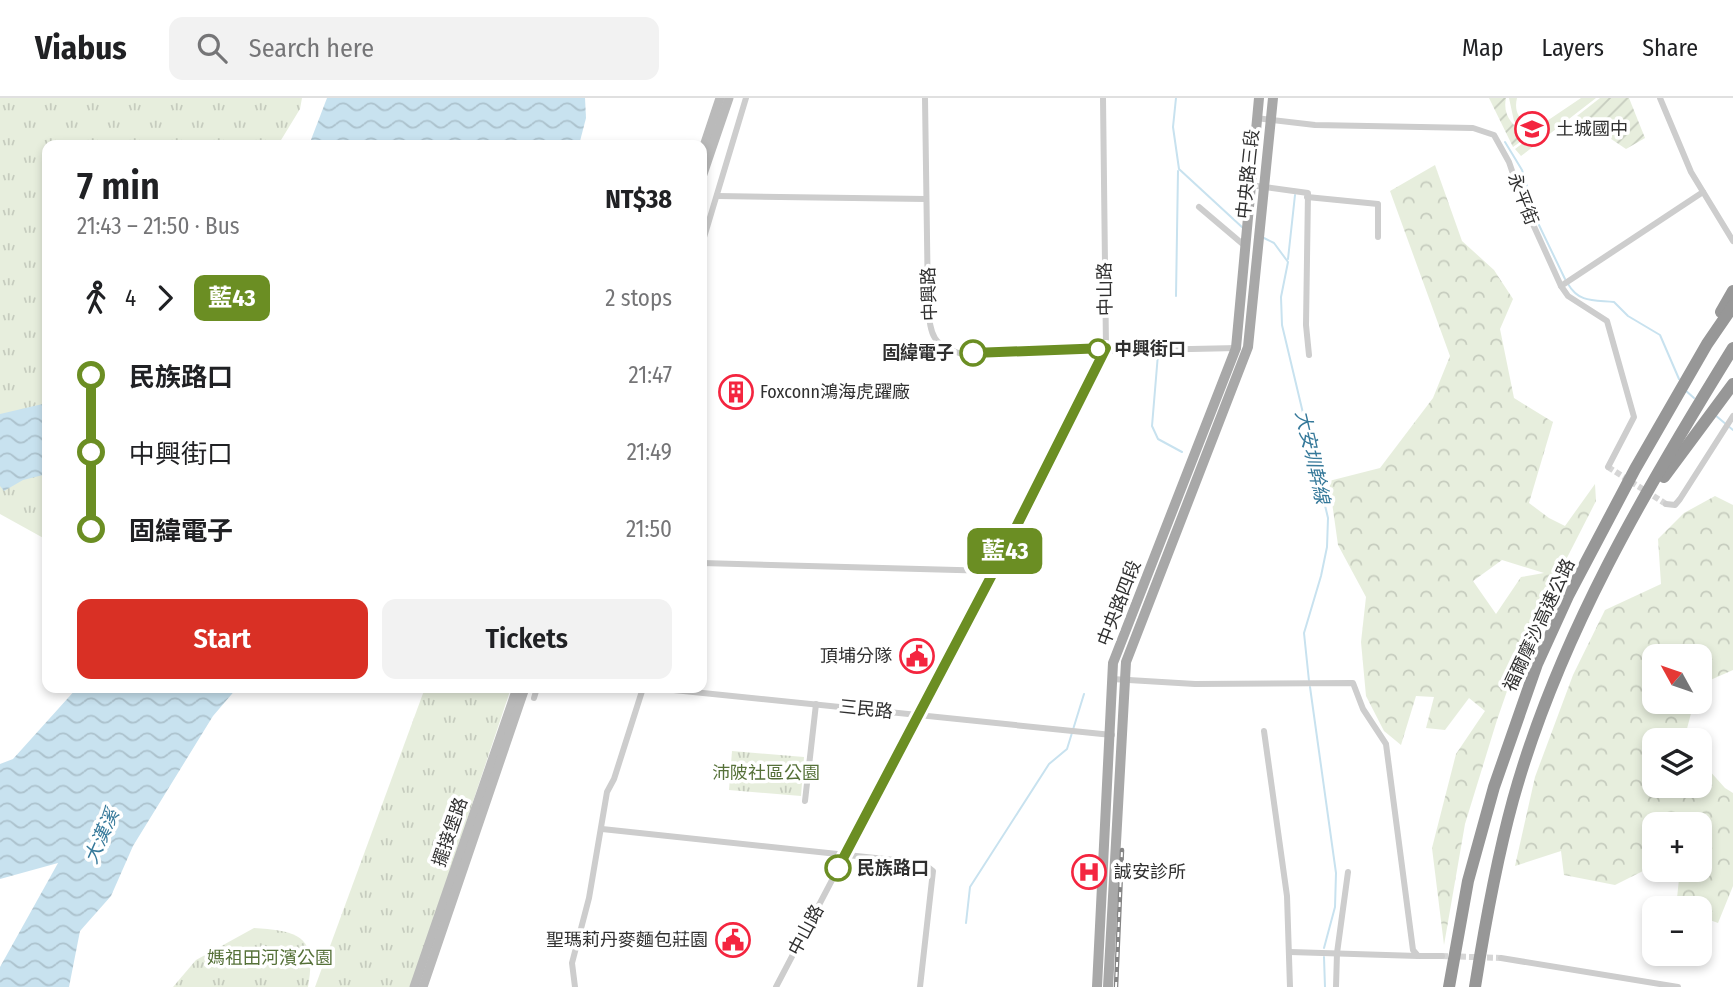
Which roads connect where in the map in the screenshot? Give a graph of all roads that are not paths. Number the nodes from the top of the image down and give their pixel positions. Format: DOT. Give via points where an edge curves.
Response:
graph roads {
  1 [pos="720,98"];
  2 [pos="729,98"];
  3 [pos="746,98"];
  4 [pos="925,98"];
  5 [pos="1103,98"];
  6 [pos="1259,98"];
  7 [pos="1273,98"];
  8 [pos="1660,98"];
  9 [pos="1256,118"];
  10 [pos="1270,118"];
  11 [pos="706,140"];
  12 [pos="707,162"];
  13 [pos="1250,185"];
  14 [pos="1263,186"];
  15 [pos="1703,192"];
  16 [pos="717,196"];
  17 [pos="1307,197"];
  18 [pos="926,199"];
  19 [pos="1199,207"];
  20 [pos="707,228"];
  21 [pos="1378,237"];
  22 [pos="1733,241"];
  23 [pos="1257,243"];
  24 [pos="1245,246"];
  25 [pos="1560,286"];
  26 [pos="1733,291"];
  27 [pos="1733,306"];
  28 [pos="1707,344"];
  29 [pos="1248,347"];
  30 [pos="1106,348"];
  31 [pos="1236,348"];
  32 [pos="1733,348"];
  33 [pos="1309,355"];
  34 [pos="1733,384"];
  35 [pos="1733,416"];
  36 [pos="1608,467"];
  37 [pos="1666,504"];
  38 [pos="707,563"];
  39 [pos="994,571"];
  40 [pos="1588,604"];
  41 [pos="1110,679"];
  42 [pos="1123,681"];
  43 [pos="515,693"];
  44 [pos="523,693"];
  45 [pos="536,693"];
  46 [pos="641,693"];
  47 [pos="705,693"];
  48 [pos="534,698"];
  49 [pos="816,704"];
  50 [pos="917,715"];
  51 [pos="1264,731"];
  52 [pos="1108,734"];
  53 [pos="1120,736"];
  54 [pos="805,801"];
  55 [pos="602,829"];
  56 [pos="845,855"];
  57 [pos="1348,872"];
  58 [pos="1290,952"];
  59 [pos="1337,953"];
  60 [pos="1418,956"];
  61 [pos="1442,956"];
  62 [pos="1501,958"];
  63 [pos="418,986"];
  64 [pos="575,987"];
  65 [pos="776,987"];
  66 [pos="920,987"];
  67 [pos="1097,987"];
  68 [pos="1108,987"];
  69 [pos="1290,987"];
  70 [pos="1336,987"];
  71 [pos="1449,987"];
  72 [pos="1475,987"];
  73 [pos="1678,987"];
  1 -- 11 [label="street"];
  2 -- 12 [label="street"];
  3 -- 16 [label="street"];
  4 -- 18 [label="street, 中興路"];
  5 -- 30 [label="street, 中山路"];
  6 -- 9 [label="main road, 中央路三段"];
  7 -- 10 [label="main road, 中央路三段"];
  8 -- 15 [label="street" via="1672,133"];
  9 -- 10 [label="street, 永平街"];
  9 -- 13 [label="main road, 中央路三段"];
  10 -- 14 [label="main road, 中央路三段"];
  10 -- 25 [label="street, 永平街" via="1315,125 1488,130 1509,162"];
  13 -- 14 [label="street"];
  13 -- 24 [label="main road, 中央路三段"];
  14 -- 17 [label="street" via="1308,193"];
  14 -- 23 [label="main road, 中央路三段"];
  15 -- 22 [label="street"];
  15 -- 25 [label="street"];
  16 -- 18 [label="street"];
  16 -- 20 [label="street"];
  17 -- 21 [label="street" via="1378,204"];
  17 -- 33 [label="street"];
  18 -- 30 [label="street, 中興路" via="931,333 943,348 962,354"];
  19 -- 24 [label="street"];
  23 -- 29 [label="main road, 中央路四段"];
  24 -- 31 [label="main road, 中央路四段"];
  25 -- 36 [label="street, 永平街" via="1607,321 1634,417"];
  26 -- 28 [label="highway"];
  27 -- 28 [label="highway, 福爾摩沙高速公路"];
  28 -- 71 [label="highway, 福爾摩沙高速公路" via="1635,469 1537,664 1506,748 1468,881"];
  29 -- 31 [label="street, 中興路"];
  29 -- 42 [label="main road, 中央路四段" via="1142,616"];
  30 -- 31 [label="street, 中興路"];
  30 -- 39 [label="street, 中山路"];
  31 -- 41 [label="main road, 中央路四段" via="1118,645"];
  32 -- 40 [label="highway, 福爾摩沙高速公路"];
  34 -- 40 [label="highway" via="1658,485"];
  35 -- 37 [label="street" via="1680,499 1675,505"];
  38 -- 39 [label="street"];
  39 -- 50 [label="street, 中山路"];
  40 -- 72 [label="highway, 福爾摩沙高速公路" via="1514,798 1490,894"];
  41 -- 42 [label="street"];
  41 -- 52 [label="main road, 中央路四段"];
  42 -- 53 [label="main road, 中央路四段"];
  42 -- 60 [label="street" via="1353,683 1363,709 1386,744 1410,936"];
  43 -- 63 [label="street, 擺接堡路"];
  44 -- 63 [label="street, 擺接堡路"];
  45 -- 48 [label="street"];
  46 -- 55 [label="street" via="607,792"];
  47 -- 49 [label="street, 三民路"];
  49 -- 50 [label="street, 三民路"];
  49 -- 54 [label="street"];
  50 -- 52 [label="street, 三民路"];
  50 -- 56 [label="street, 中山路"];
  51 -- 58 [label="street" via="1287,896"];
  52 -- 53 [label="street, 三民路"];
  52 -- 67 [label="main road, 中央路四段"];
  53 -- 68 [label="main road, 中央路四段"];
  55 -- 56 [label="street"];
  55 -- 64 [label="street" via="576,938"];
  56 -- 65 [label="street, 中山路"];
  56 -- 66 [label="street" via="923,863 933,871"];
  57 -- 59 [label="street"];
  58 -- 59 [label="street"];
  58 -- 69 [label="street"];
  59 -- 60 [label="street"];
  59 -- 70 [label="street"];
  60 -- 61 [label="street"];
  62 -- 73 [label="street"];
}
